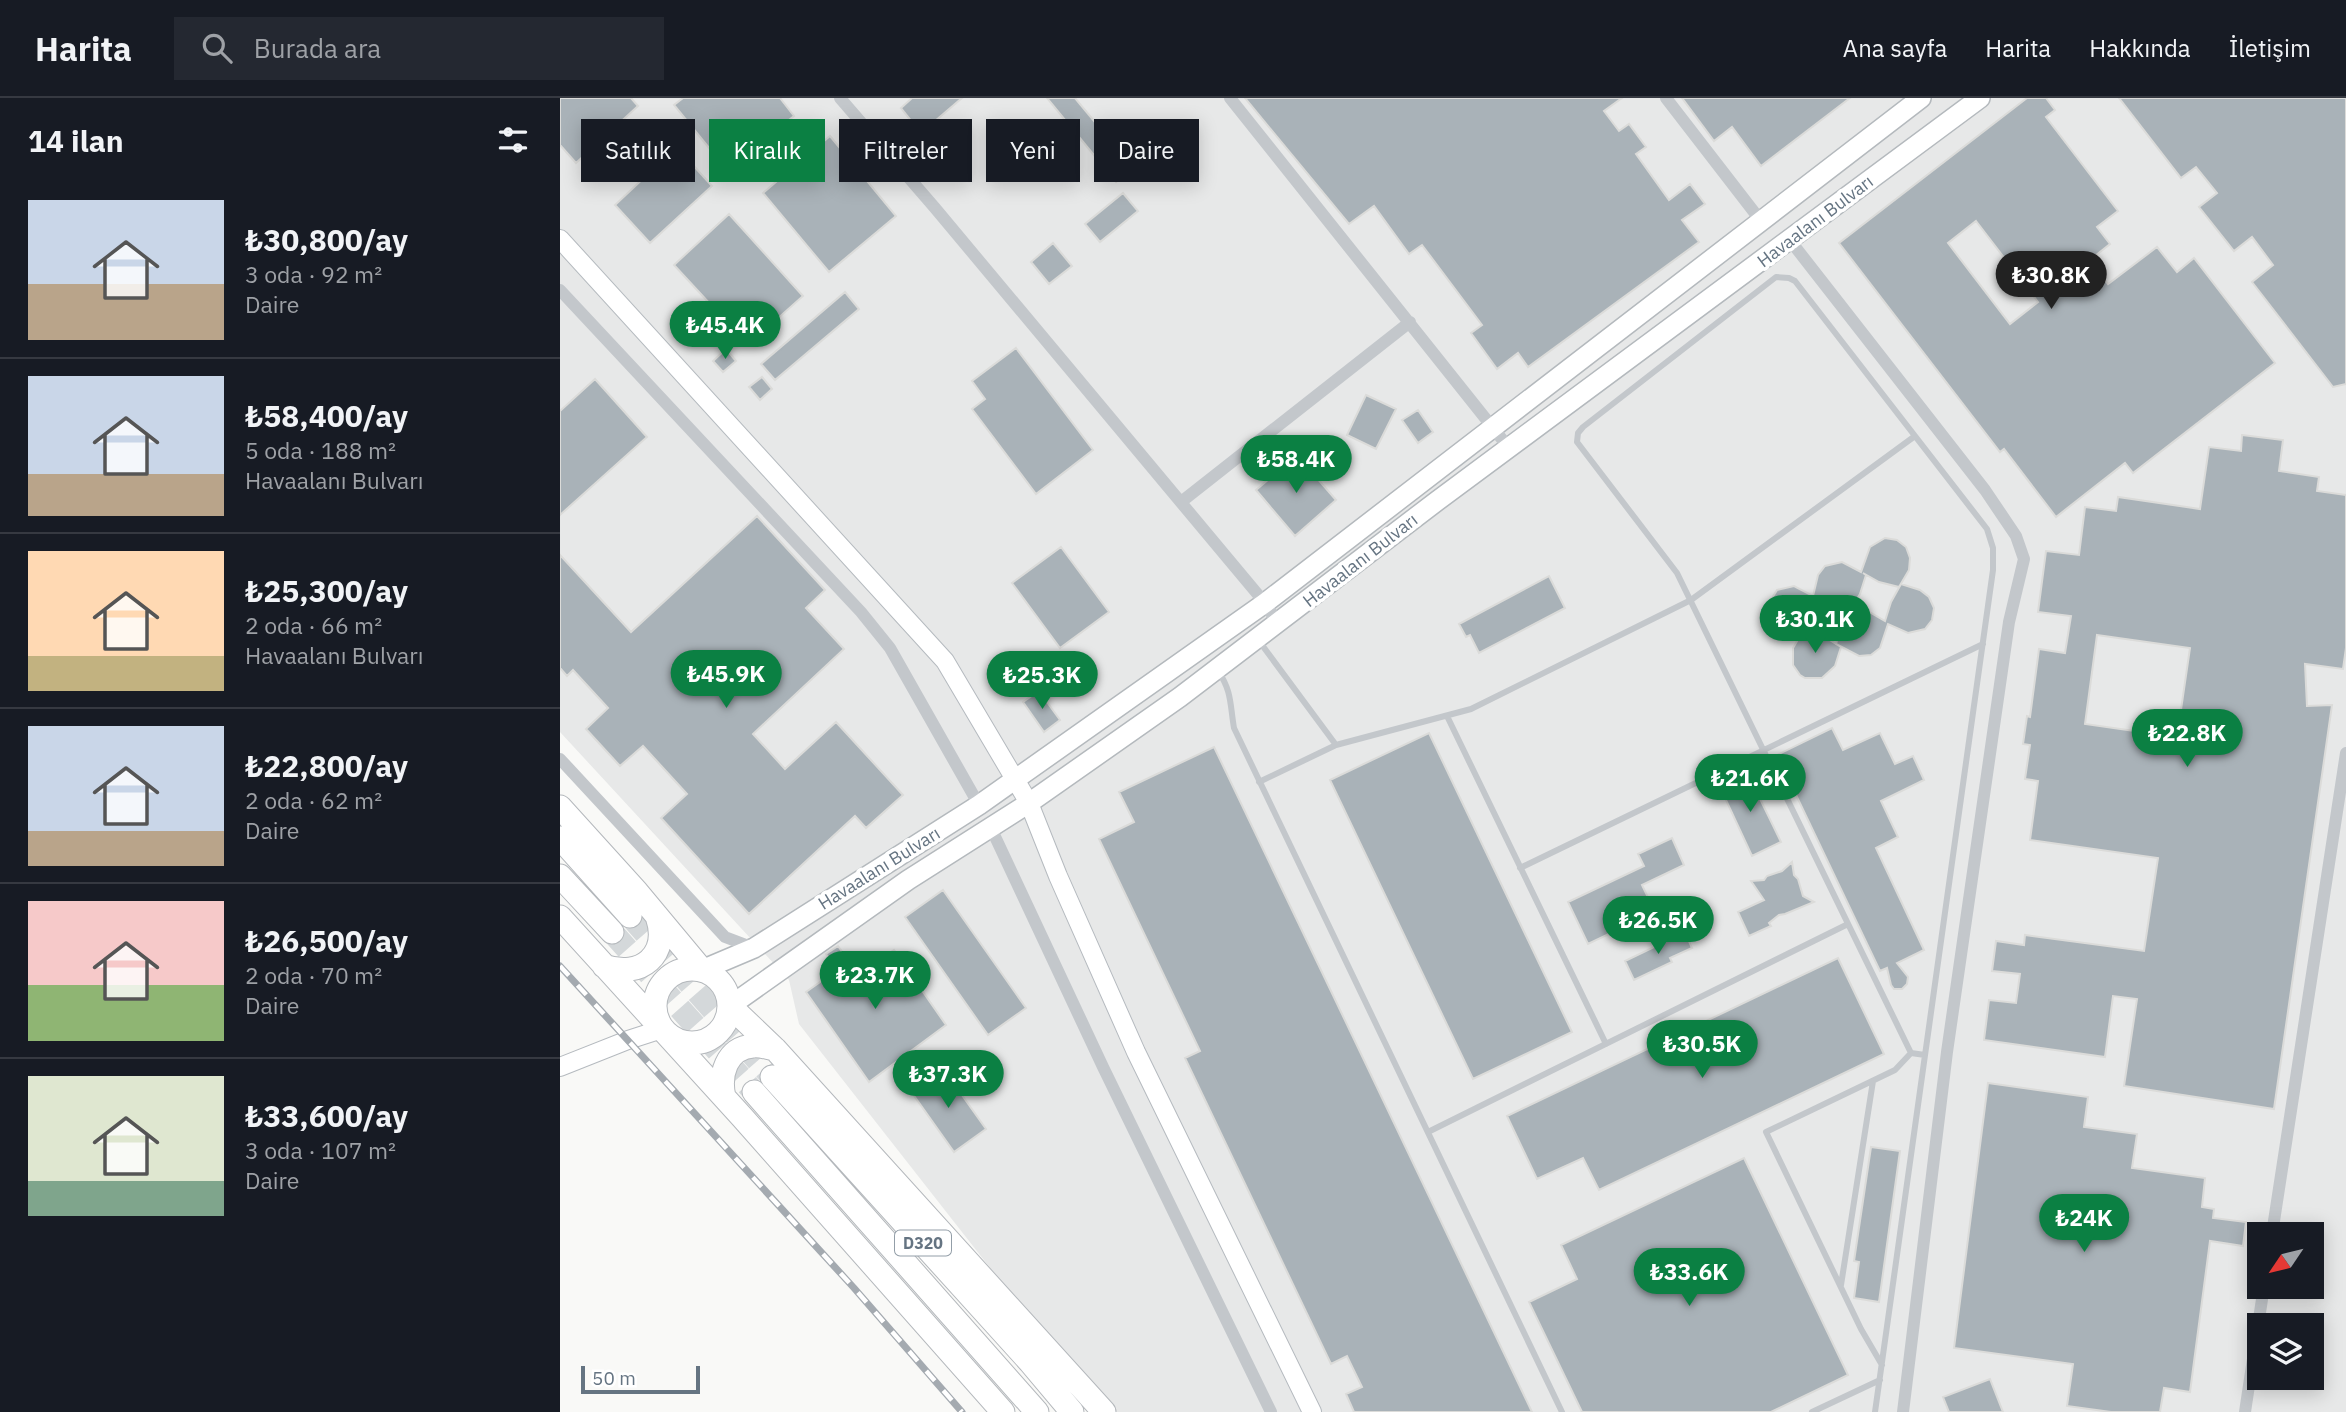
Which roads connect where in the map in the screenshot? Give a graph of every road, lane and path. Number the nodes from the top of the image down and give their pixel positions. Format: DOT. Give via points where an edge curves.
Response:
graph roads {
  1 [pos="840,98"];
  2 [pos="1230,98"];
  3 [pos="1665,98"];
  4 [pos="1921,98"];
  5 [pos="1980,98"];
  6 [pos="1761,221"];
  7 [pos="560,239"];
  8 [pos="1789,239"];
  9 [pos="560,290"];
  10 [pos="1410,323"];
  11 [pos="1494,426"];
  12 [pos="1915,436"];
  13 [pos="1509,448"];
  14 [pos="1181,502"];
  15 [pos="1691,600"];
  16 [pos="1265,603"];
  17 [pos="1242,619"];
  18 [pos="1278,624"];
  19 [pos="1258,639"];
  20 [pos="1983,644"];
  21 [pos="1201,648"];
  22 [pos="1217,670"];
  23 [pos="1447,716"];
  24 [pos="1336,745"];
  25 [pos="1764,750"];
  26 [pos="2346,753"];
  27 [pos="560,759"];
  28 [pos="1015,779"];
  29 [pos="1259,782"];
  30 [pos="1029,803"];
  31 [pos="979,805"];
  32 [pos="560,807"];
  33 [pos="991,828"];
  34 [pos="560,838"];
  35 [pos="1520,868"];
  36 [pos="560,876"];
  37 [pos="630,916"];
  38 [pos="657,916"];
  39 [pos="560,917"];
  40 [pos="1848,924"];
  41 [pos="612,932"];
  42 [pos="754,948"];
  43 [pos="604,966"];
  44 [pos="702,970"];
  45 [pos="730,1006"];
  46 [pos="662,1029"];
  47 [pos="1606,1044"];
  48 [pos="775,1049"];
  49 [pos="1911,1052"];
  50 [pos="1925,1055"];
  51 [pos="560,1067"];
  52 [pos="772,1077"];
  53 [pos="1873,1081"];
  54 [pos="754,1093"];
  55 [pos="724,1097"];
  56 [pos="1428,1132"];
  57 [pos="2274,1222"];
  58 [pos="1840,1287"];
  59 [pos="2262,1299"];
  60 [pos="1882,1365"];
  61 [pos="1880,1380"];
  62 [pos="1003,1412"];
  63 [pos="1037,1412"];
  64 [pos="1072,1412"];
  65 [pos="1104,1412"];
  66 [pos="1271,1412"];
  67 [pos="1312,1412"];
  68 [pos="1562,1412"];
  69 [pos="1812,1412"];
  70 [pos="1875,1412"];
  71 [pos="1903,1412"];
  72 [pos="2245,1412"];
  1 -- 14 [label="street"];
  2 -- 10 [label="street"];
  3 -- 6 [label="street"];
  4 -- 6 [label="main road, Havaalanı Bulvarı"];
  5 -- 8 [label="main road, Havaalanı Bulvarı"];
  6 -- 11 [label="main road, Havaalanı Bulvarı"];
  7 -- 28 [label="street" via="944,661"];
  8 -- 13 [label="main road, Havaalanı Bulvarı"];
  8 -- 71 [label="street" via="1985,490 2016,536 2024,559 2009,622 1947,1052"];
  9 -- 31 [label="street" via="861,612 890,648"];
  10 -- 11 [label="street"];
  10 -- 14 [label="street"];
  11 -- 13 [label="street"];
  11 -- 16 [label="main road, Havaalanı Bulvarı"];
  12 -- 15 [label="lane"];
  12 -- 15 [label="lane" via="1795,281 1771,279 1583,426 1577,436 1579,447 1677,573"];
  12 -- 20 [label="lane" via="1991,538 1994,559"];
  13 -- 18 [label="main road, Havaalanı Bulvarı"];
  14 -- 16 [label="street"];
  15 -- 23 [label="lane" via="1471,709"];
  15 -- 25 [label="lane"];
  16 -- 17 [label="main road, Havaalanı Bulvarı"];
  16 -- 18 [label="street"];
  17 -- 19 [label="main road"];
  17 -- 21 [label="main road, Havaalanı Bulvarı"];
  18 -- 19 [label="main road, Havaalanı Bulvarı"];
  19 -- 22 [label="main road, Havaalanı Bulvarı"];
  19 -- 24 [label="lane"];
  20 -- 25 [label="lane"];
  20 -- 50 [label="lane"];
  21 -- 22 [label="main road"];
  21 -- 28 [label="main road, Havaalanı Bulvarı"];
  22 -- 29 [label="lane" via="1231,694 1234,728"];
  22 -- 30 [label="main road, Havaalanı Bulvarı"];
  23 -- 24 [label="lane"];
  23 -- 35 [label="lane"];
  24 -- 29 [label="lane"];
  25 -- 35 [label="lane"];
  25 -- 40 [label="lane"];
  26 -- 57 [label="street"];
  27 -- 42 [label="street" via="725,937"];
  28 -- 30 [label="street"];
  28 -- 31 [label="main road, Havaalanı Bulvarı"];
  29 -- 56 [label="lane"];
  30 -- 33 [label="main road, Havaalanı Bulvarı"];
  30 -- 67 [label="street" via="1136,1052"];
  31 -- 33 [label="main road"];
  31 -- 42 [label="main road, Havaalanı Bulvarı"];
  32 -- 38 [label="highway"];
  33 -- 45 [label="main road, Havaalanı Bulvarı" via="908,880"];
  33 -- 66 [label="street"];
  34 -- 37 [label="highway"];
  35 -- 47 [label="lane"];
  36 -- 41 [label="highway"];
  38 -- 43 [label="highway" via="659,940 647,964 628,971"];
  38 -- 44 [label="highway"];
  39 -- 43 [label="highway"];
  40 -- 47 [label="lane"];
  40 -- 49 [label="lane"];
  42 -- 44 [label="main road, Havaalanı Bulvarı"];
  43 -- 46 [label="highway"];
  44 -- 45 [label="highway" via="722,984"];
  44 -- 46 [label="highway" via="679,971 661,985 654,1007"];
  45 -- 46 [label="highway" via="722,1028 704,1042 681,1042"];
  45 -- 48 [label="highway"];
  46 -- 51 [label="street"];
  46 -- 55 [label="highway"];
  47 -- 56 [label="lane"];
  48 -- 55 [label="highway" via="751,1046 731,1056 721,1077"];
  48 -- 65 [label="highway"];
  49 -- 50 [label="lane"];
  49 -- 53 [label="lane" via="1895,1070"];
  50 -- 60 [label="lane"];
  52 -- 64 [label="highway, D320"];
  53 -- 58 [label="lane"];
  53 -- 58 [label="lane" via="1766,1132"];
  54 -- 63 [label="highway, D320"];
  55 -- 62 [label="highway"];
  56 -- 68 [label="lane"];
  58 -- 60 [label="lane"];
  59 -- 72 [label="street"];
  60 -- 61 [label="lane"];
  61 -- 69 [label="lane"];
  61 -- 70 [label="lane"];
}
